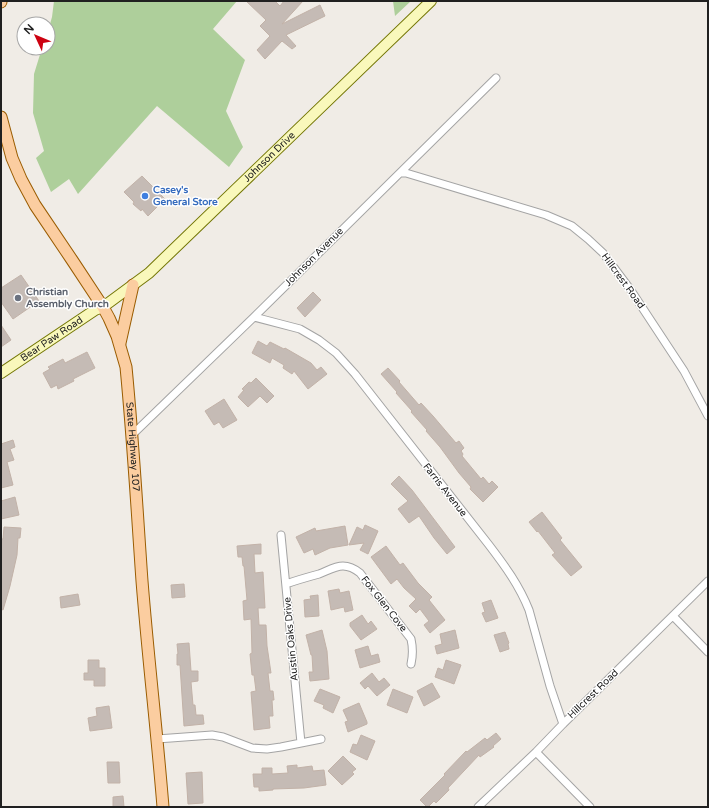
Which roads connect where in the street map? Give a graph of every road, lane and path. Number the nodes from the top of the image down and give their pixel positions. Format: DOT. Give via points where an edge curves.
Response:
graph roads {
  1 [pos="431,1"];
  2 [pos="496,78"];
  3 [pos="1,118"];
  4 [pos="400,173"];
  5 [pos="133,285"];
  6 [pos="103,307"];
  7 [pos="254,316"];
  8 [pos="120,344"];
  9 [pos="1,373"];
  10 [pos="708,416"];
  11 [pos="132,436"];
  12 [pos="281,535"];
  13 [pos="708,582"];
  14 [pos="286,584"];
  15 [pos="673,616"];
  16 [pos="708,652"];
  17 [pos="411,664"];
  18 [pos="563,724"];
  19 [pos="157,739"];
  20 [pos="321,739"];
  21 [pos="301,743"];
  22 [pos="536,752"];
  23 [pos="163,807"];
  24 [pos="478,807"];
  25 [pos="590,807"];
  1 -- 5 [label="street, Johnson Drive" via="149,273"];
  2 -- 4 [label="street, Johnson Avenue"];
  3 -- 6 [label="main road, State Highway 107" via="12,158 35,205"];
  4 -- 7 [label="street, Johnson Avenue"];
  4 -- 10 [label="street, Hillcrest Road" via="546,215 572,226 603,253 635,295 684,371"];
  5 -- 6 [label="street, Johnson Drive"];
  5 -- 8 [label="main road"];
  6 -- 8 [label="main road, State Highway 107"];
  6 -- 9 [label="street, Bear Paw Road"];
  7 -- 11 [label="street, Johnson Avenue"];
  7 -- 18 [label="street, Farris Avenue" via="300,329 336,353 490,545 510,572 525,599"];
  8 -- 11 [label="main road, State Highway 107" via="126,368"];
  11 -- 19 [label="main road, State Highway 107"];
  12 -- 14 [label="street, Austin Oaks Drive"];
  13 -- 15 [label="street, Hillcrest Road"];
  14 -- 17 [label="street, Fox Glen Cove" via="339,566 352,567 411,639"];
  14 -- 21 [label="street, Austin Oaks Drive"];
  15 -- 16 [label="street"];
  15 -- 18 [label="street, Hillcrest Road"];
  18 -- 22 [label="street, Hillcrest Road"];
  19 -- 21 [label="street" via="223,737 252,748"];
  19 -- 23 [label="main road, State Highway 107"];
  20 -- 21 [label="street"];
  22 -- 24 [label="street, Hillcrest Road"];
  22 -- 25 [label="street"];
}
